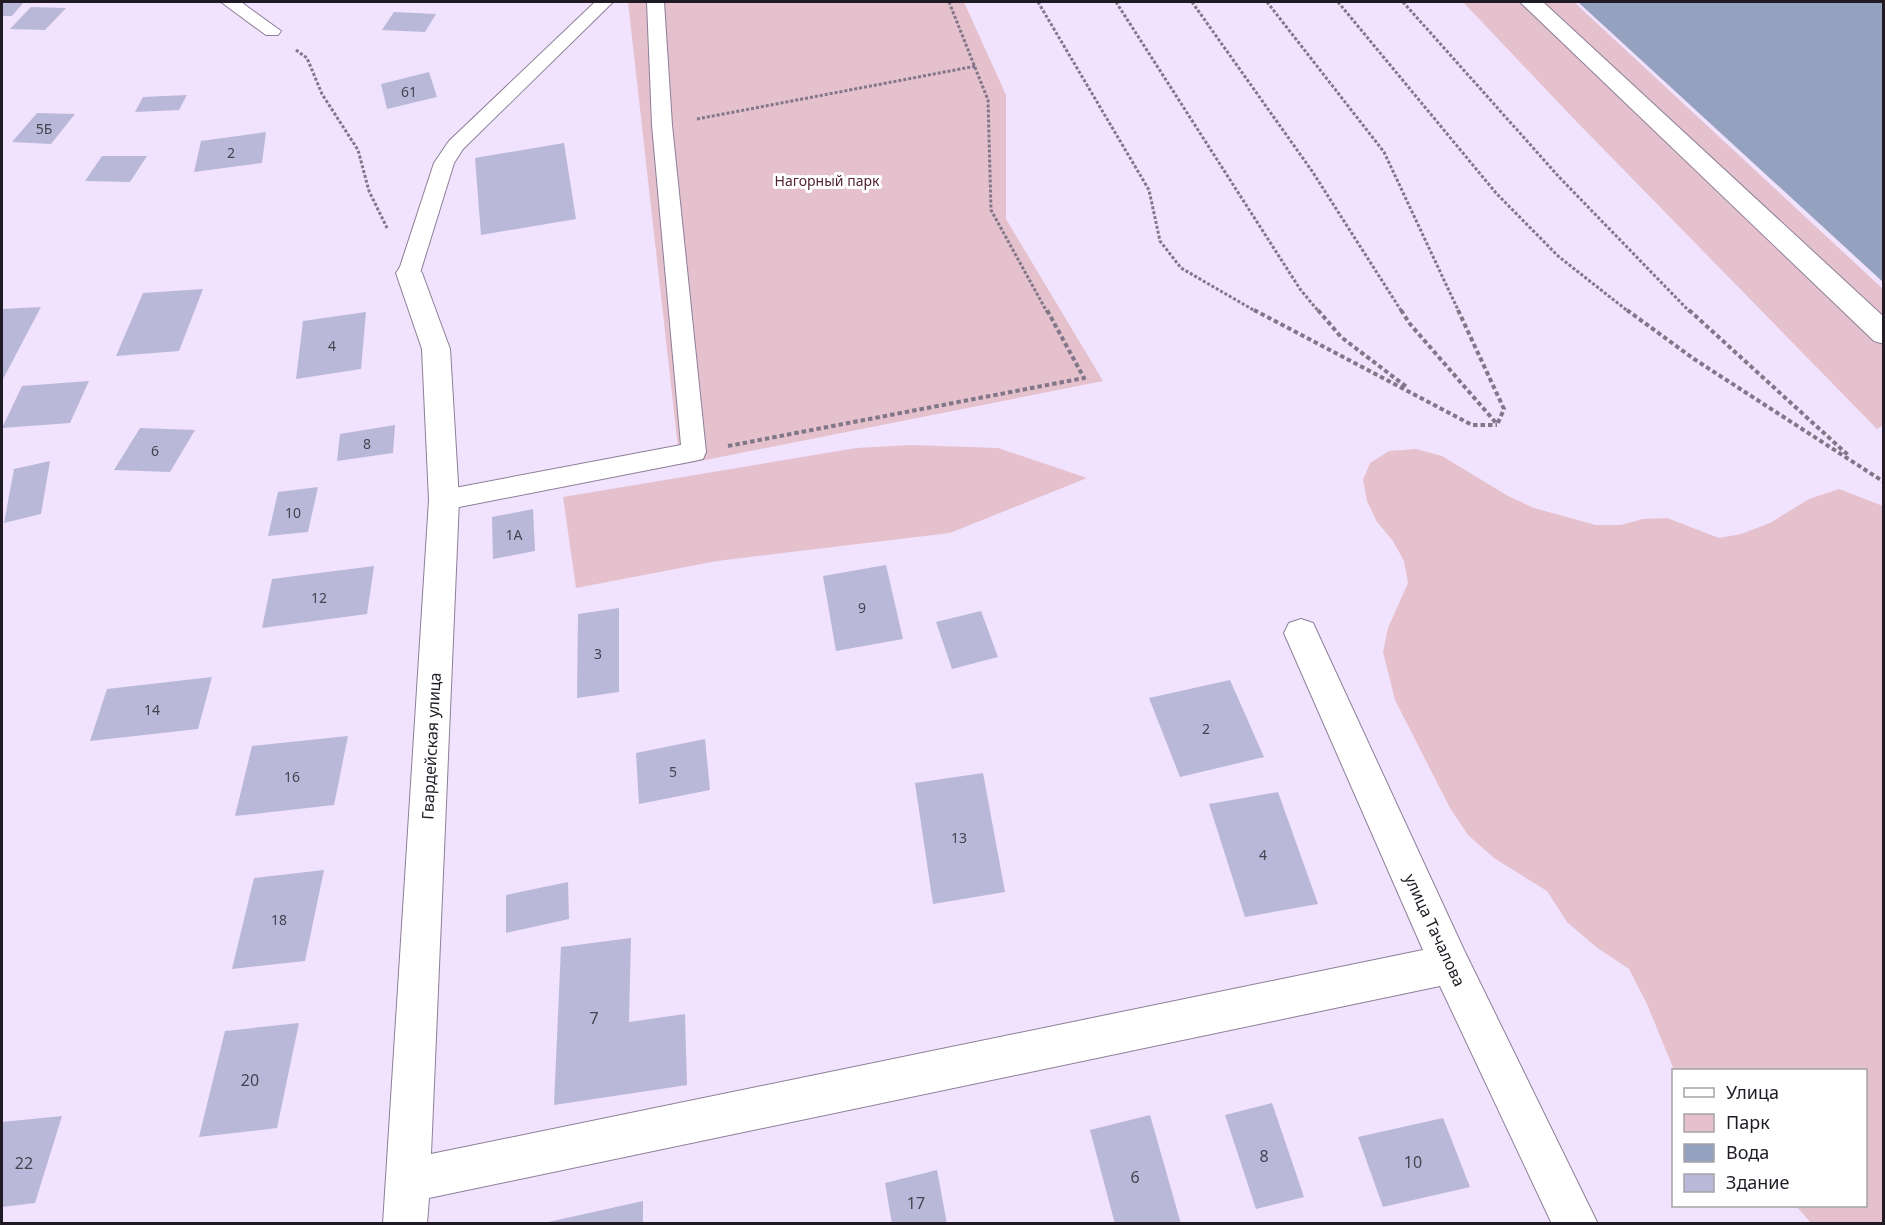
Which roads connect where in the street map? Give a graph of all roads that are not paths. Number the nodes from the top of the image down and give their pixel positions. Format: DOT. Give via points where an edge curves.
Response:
graph roads {
  1 [pos="230,2"];
  2 [pos="604,2"];
  3 [pos="655,2"];
  4 [pos="1531,2"];
  5 [pos="272,31"];
  6 [pos="409,273"];
  7 [pos="1884,334"];
  8 [pos="444,500"];
  9 [pos="1301,633"];
  10 [pos="1450,964"];
  11 [pos="407,1181"];
  12 [pos="405,1224"];
  13 [pos="1576,1224"];
  1 -- 5 [label="lane"];
  2 -- 6 [label="lane" via="456,145 444,164"];
  3 -- 8 [label="lane" via="662,125 694,452"];
  4 -- 7 [label="street"];
  6 -- 8 [label="street, Гвардейская улица" via="436,349"];
  8 -- 11 [label="street, Гвардейская улица"];
  9 -- 10 [label="street, улица Тачалова"];
  10 -- 11 [label="street"];
  10 -- 13 [label="street, улица Тачалова"];
  11 -- 12 [label="street, Гвардейская улица"];
}
